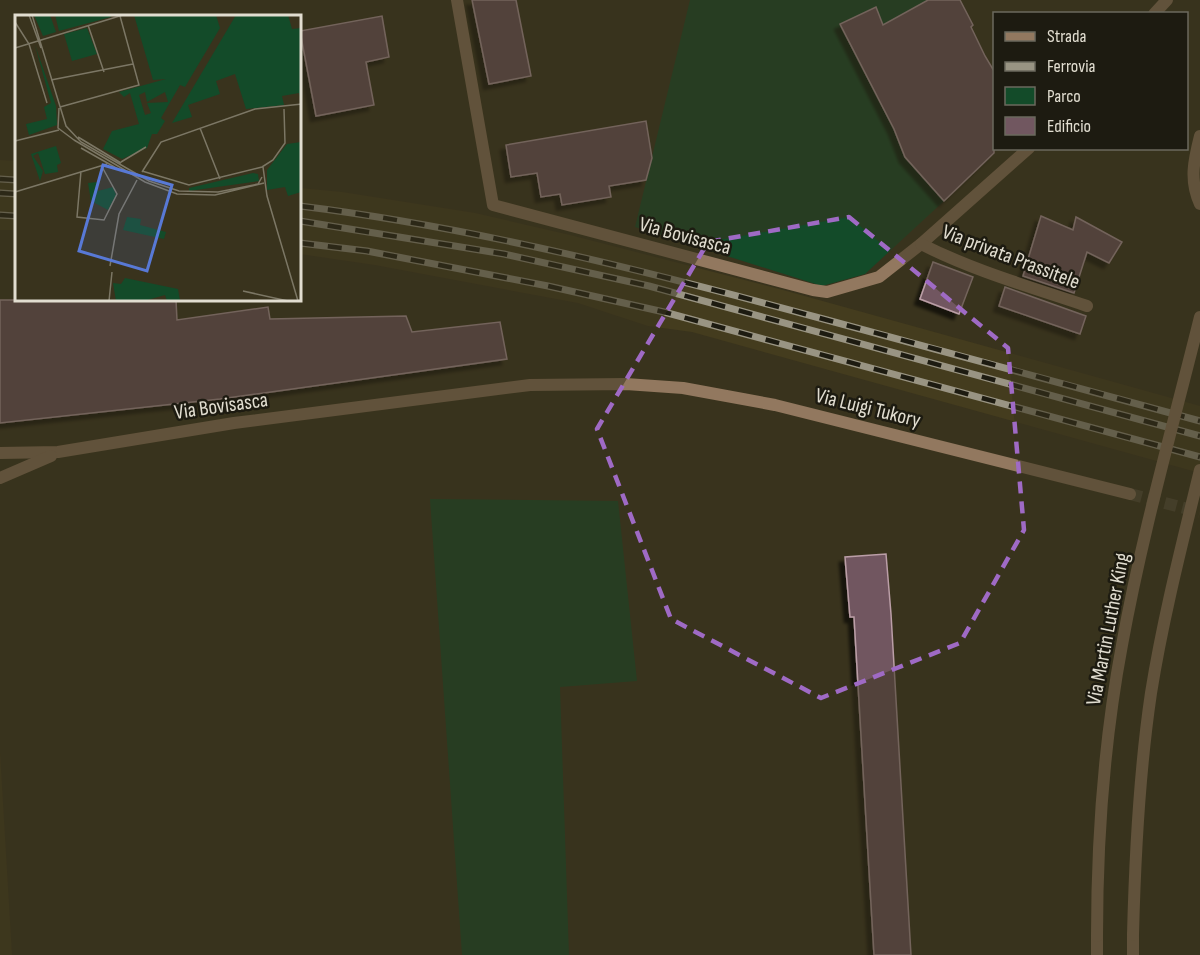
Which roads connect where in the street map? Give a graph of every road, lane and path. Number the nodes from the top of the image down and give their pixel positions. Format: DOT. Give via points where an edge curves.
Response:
graph roads {
  1 [pos="457,0"];
  2 [pos="1167,0"];
  3 [pos="1156,12"];
  4 [pos="1200,136"];
  5 [pos="1027,150"];
  6 [pos="1200,204"];
  7 [pos="921,244"];
  8 [pos="1087,306"];
  9 [pos="1200,316"];
  10 [pos="593,383"];
  11 [pos="69,451"];
  12 [pos="0,453"];
  13 [pos="1200,470"];
  14 [pos="0,478"];
  15 [pos="1130,494"];
  16 [pos="1097,955"];
  17 [pos="1133,955"];
  1 -- 7 [label="street, Via Bovisasca" via="493,205 827,292 879,277"];
  2 -- 3 [label="street"];
  4 -- 6 [label="street" via="1193,176"];
  5 -- 7 [label="street, Via Bovisasca"];
  7 -- 8 [label="street, Via privata Prassitele" via="982,271"];
  9 -- 16 [label="street, Via Martin Luther King, bridge" via="1140,559 1118,667 1098,856"];
  10 -- 11 [label="street, Via Bovisasca" via="531,385 258,420"];
  10 -- 15 [label="street, Via Luigi Tukory" via="683,388 775,405"];
  11 -- 12 [label="street, Via Bovisasca"];
  11 -- 14 [label="street, Via Bovisasca"];
  13 -- 17 [label="street, bridge" via="1171,588 1151,695 1137,818"];
}
